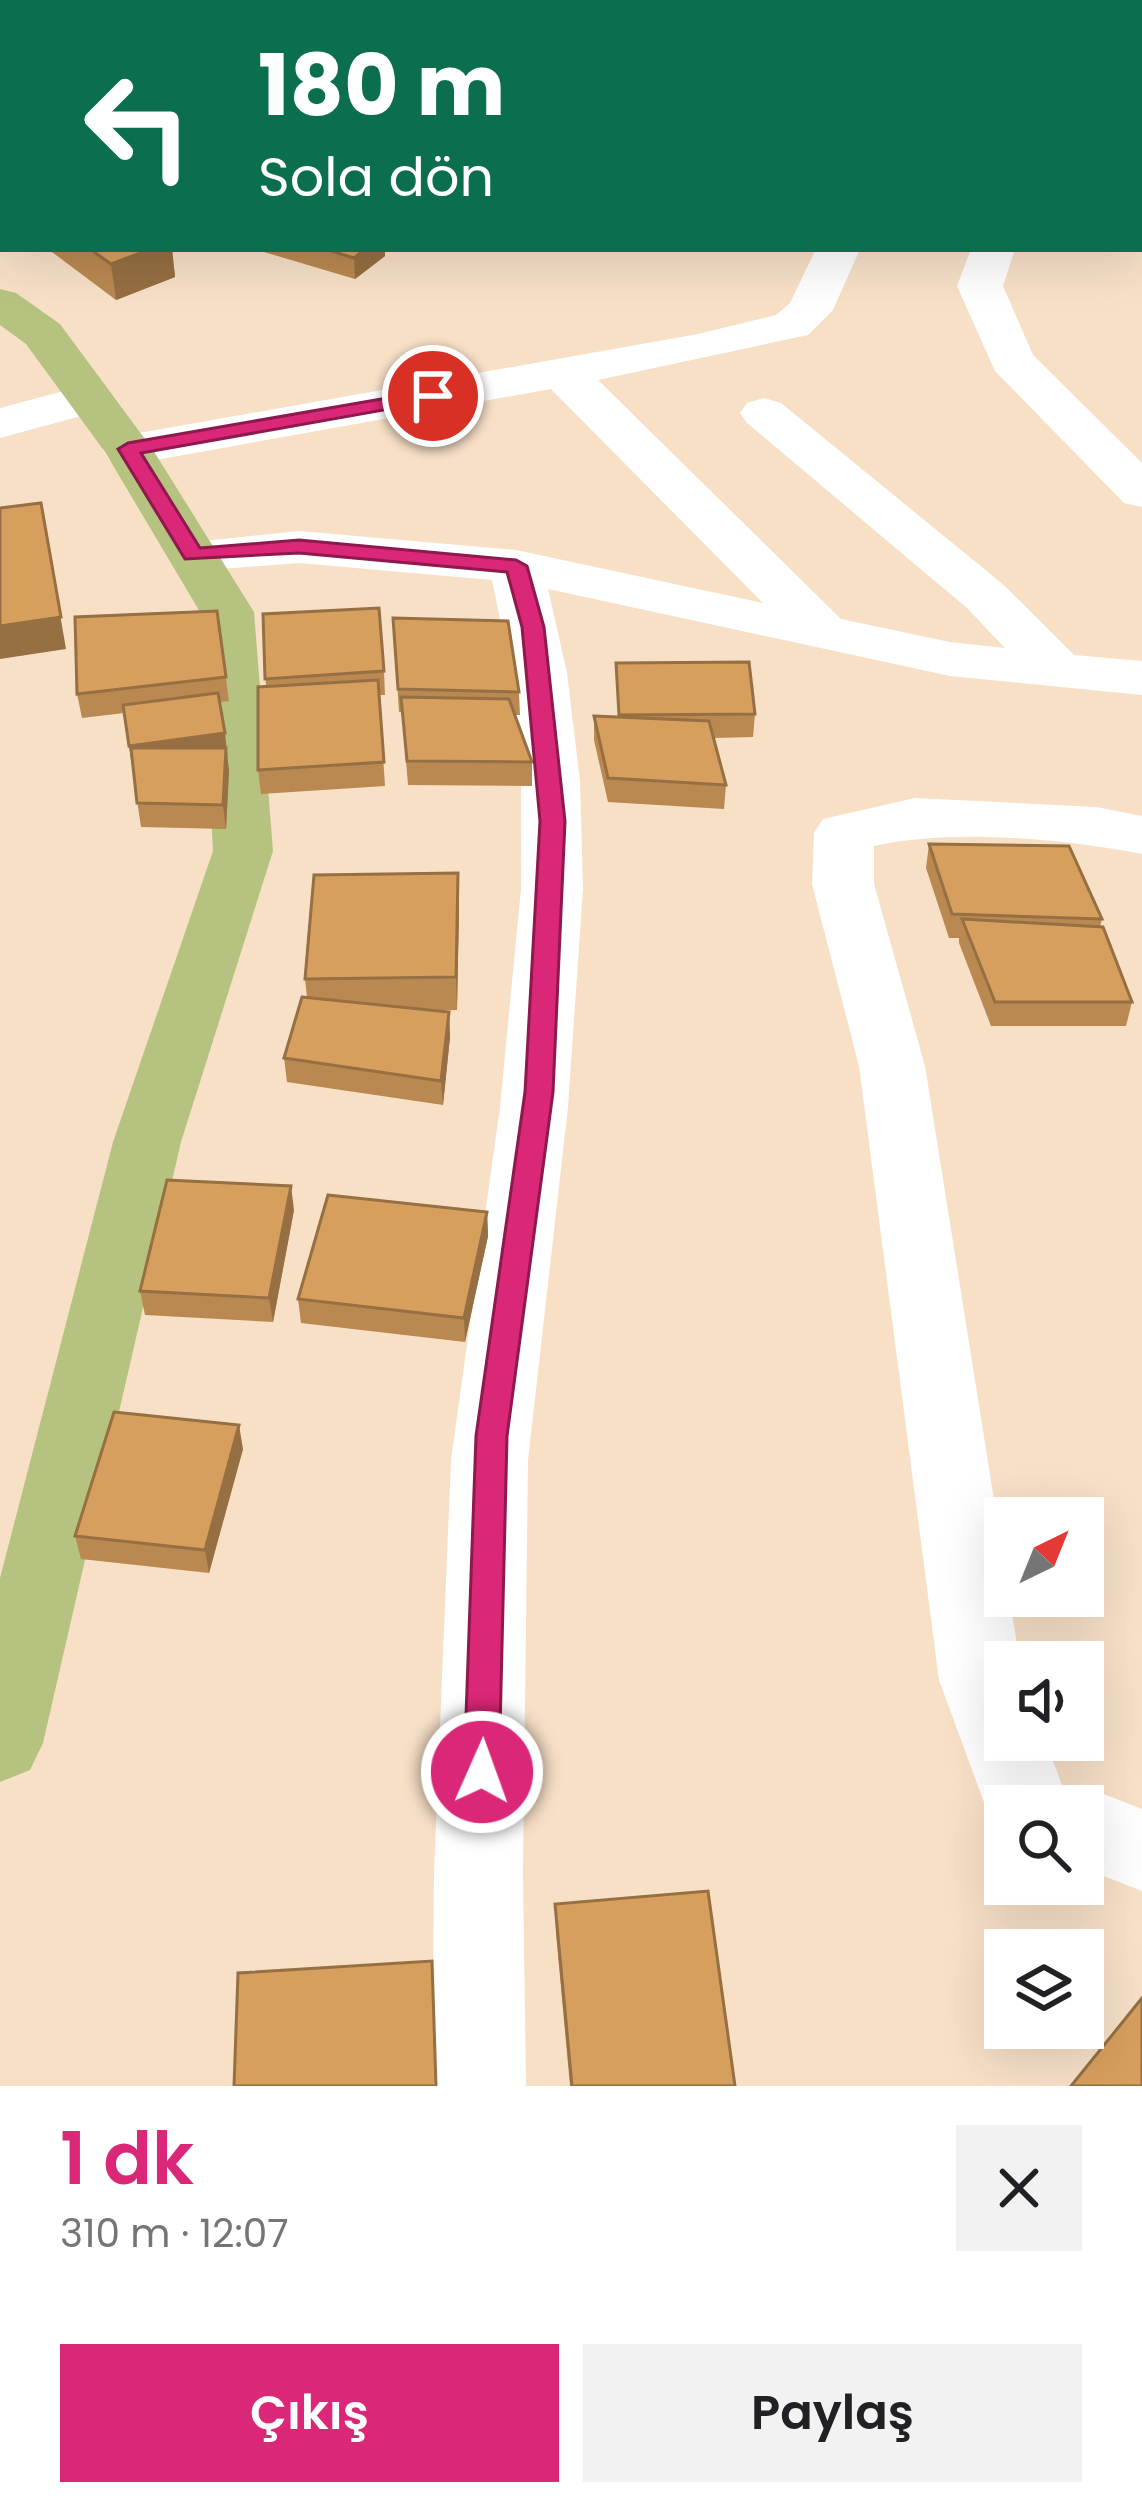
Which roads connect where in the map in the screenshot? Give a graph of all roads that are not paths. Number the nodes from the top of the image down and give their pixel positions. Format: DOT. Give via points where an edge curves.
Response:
graph roads {
  1 [pos="837,252"];
  2 [pos="992,252"];
  3 [pos="0,303"];
  4 [pos="563,373"];
  5 [pos="90,399"];
  6 [pos="764,413"];
  7 [pos="0,423"];
  8 [pos="128,449"];
  9 [pos="1142,492"];
  10 [pos="193,555"];
  11 [pos="516,566"];
  12 [pos="820,629"];
  13 [pos="1058,670"];
  14 [pos="1142,678"];
  15 [pos="1142,835"];
  16 [pos="0,1743"];
  17 [pos="1019,1785"];
  18 [pos="1104,1835"];
  19 [pos="1142,1850"];
  20 [pos="479,2086"];
  1 -- 4 [label="street" via="810,310 792,326"];
  2 -- 9 [label="street" via="980,286 1012,361"];
  3 -- 5 [label="main road" via="43,334"];
  4 -- 8 [label="street"];
  4 -- 12 [label="street"];
  5 -- 7 [label="street"];
  5 -- 8 [label="main road"];
  6 -- 13 [label="street" via="986,597"];
  8 -- 10 [label="main road"];
  10 -- 11 [label="street" via="299,547"];
  10 -- 16 [label="main road" via="227,612 243,851 147,1142"];
  11 -- 12 [label="street"];
  11 -- 20 [label="street" via="533,627 553,821 539,1092 491,1436"];
  12 -- 13 [label="street" via="950,659"];
  13 -- 14 [label="street"];
  15 -- 17 [label="street" via="915,818 844,833 843,884 892,1066 981,1680"];
  18 -- 19 [label="street"];
}
